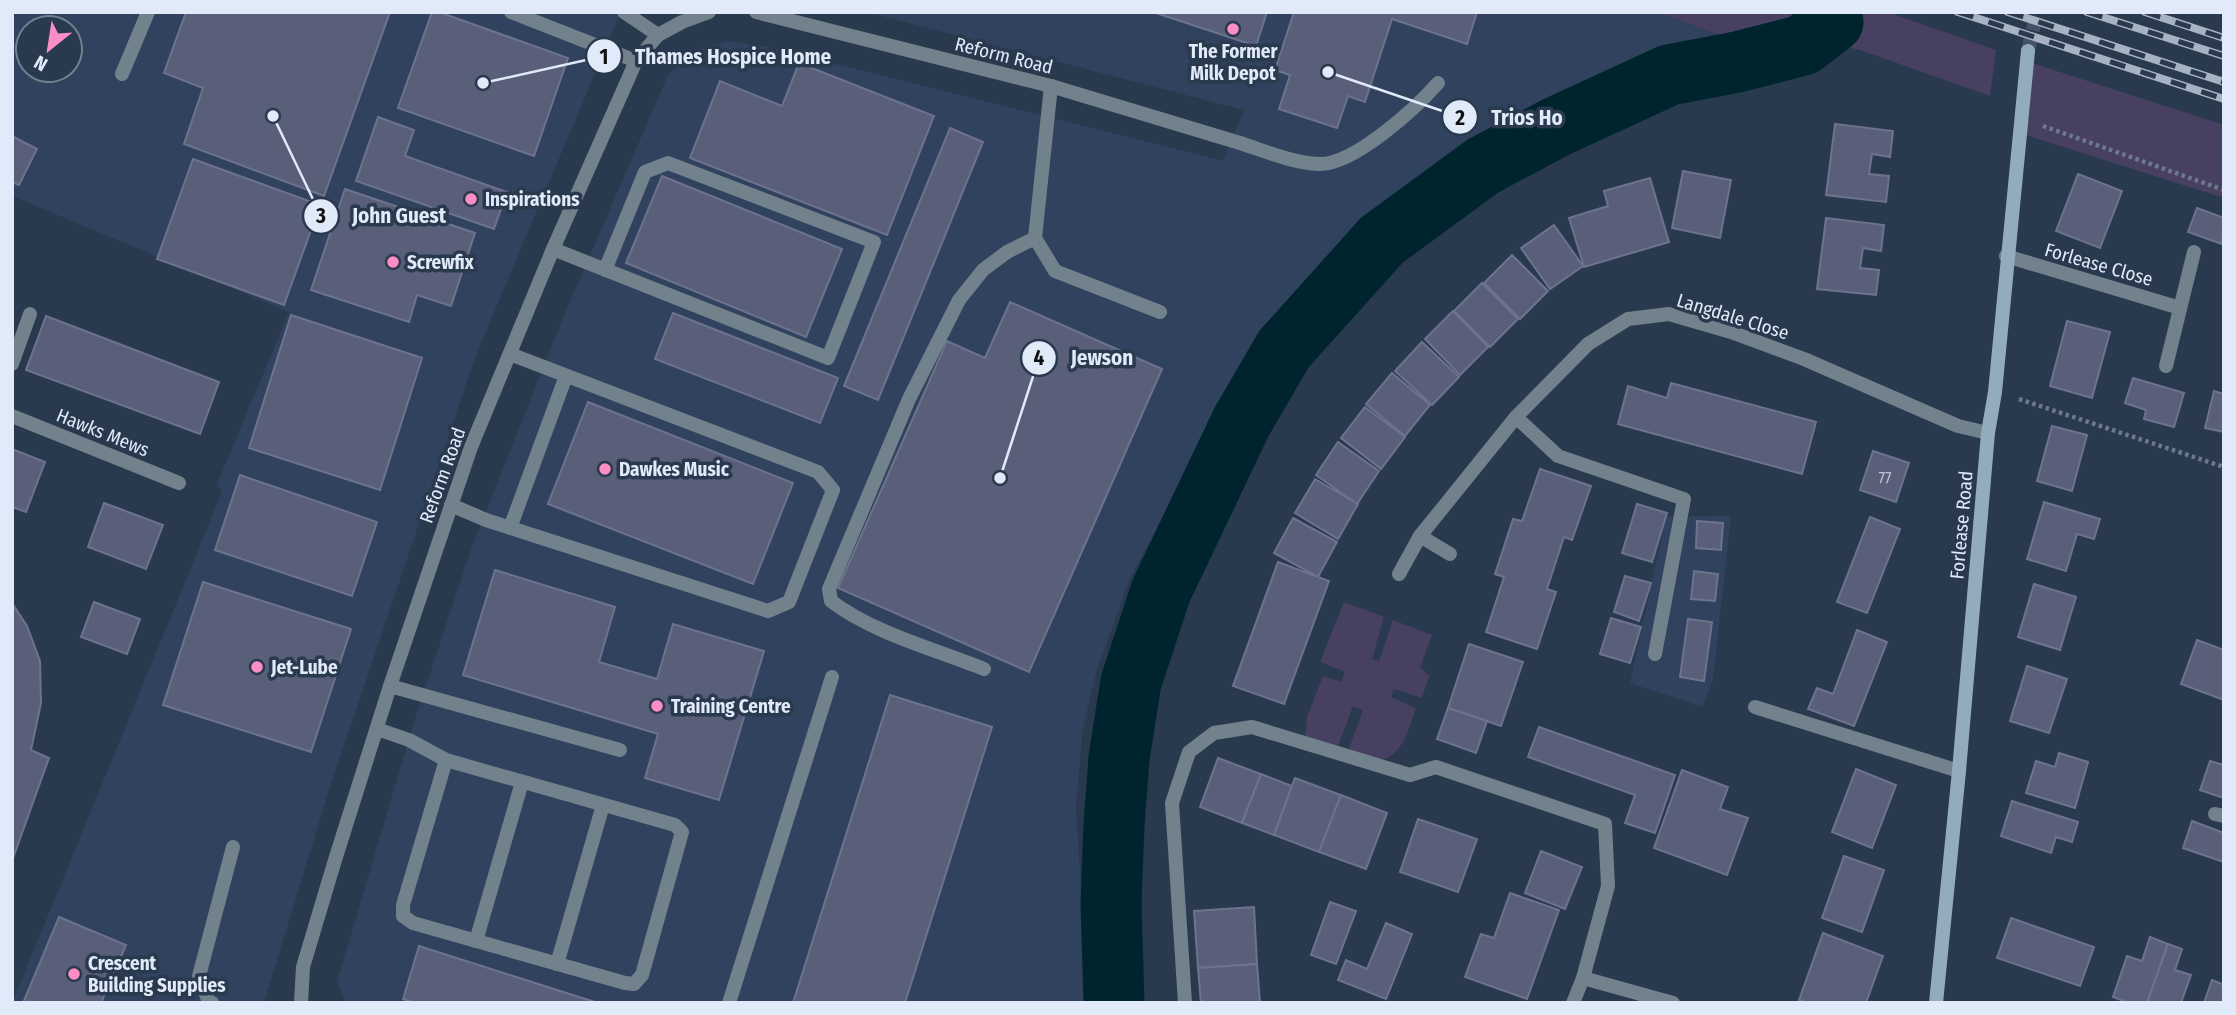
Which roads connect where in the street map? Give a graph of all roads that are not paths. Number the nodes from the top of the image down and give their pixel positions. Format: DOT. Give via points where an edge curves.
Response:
graph roads {
  1 [pos="148,12"];
  2 [pos="511,12"];
  3 [pos="624,12"];
  4 [pos="709,12"];
  5 [pos="756,12"];
  6 [pos="658,35"];
  7 [pos="2028,51"];
  8 [pos="636,61"];
  9 [pos="122,74"];
  10 [pos="1438,83"];
  11 [pos="1051,86"];
  12 [pos="1035,238"];
  13 [pos="553,249"];
  14 [pos="2194,252"];
  15 [pos="2006,256"];
  16 [pos="605,270"];
  17 [pos="2180,308"];
  18 [pos="30,313"];
  19 [pos="1160,313"];
  20 [pos="510,354"];
  21 [pos="12,364"];
  22 [pos="2166,366"];
  23 [pos="566,376"];
  24 [pos="12,416"];
  25 [pos="1516,417"];
  26 [pos="1988,433"];
  27 [pos="179,484"];
  28 [pos="451,505"];
  29 [pos="510,528"];
  30 [pos="1420,536"];
  31 [pos="1450,554"];
  32 [pos="1399,574"];
  33 [pos="1655,654"];
  34 [pos="984,669"];
  35 [pos="832,677"];
  36 [pos="390,686"];
  37 [pos="1755,707"];
  38 [pos="377,729"];
  39 [pos="620,750"];
  40 [pos="446,760"];
  41 [pos="1959,771"];
  42 [pos="522,782"];
  43 [pos="603,804"];
  44 [pos="233,847"];
  45 [pos="476,941"];
  46 [pos="557,964"];
  47 [pos="1583,978"];
  48 [pos="212,1003"];
  49 [pos="301,1003"];
  50 [pos="729,1003"];
  51 [pos="1185,1003"];
  52 [pos="1573,1003"];
  53 [pos="1673,1003"];
  54 [pos="1936,1003"];
  1 -- 9 [label="street"];
  2 -- 8 [label="street"];
  3 -- 6 [label="street"];
  4 -- 6 [label="street, Reform Road"];
  5 -- 11 [label="street, Reform Road"];
  6 -- 8 [label="street, Reform Road"];
  7 -- 15 [label="street, Forlease Road"];
  8 -- 13 [label="street, Reform Road"];
  10 -- 11 [label="street, Reform Road" via="1376,138 1321,164 1293,160"];
  11 -- 12 [label="street"];
  12 -- 19 [label="street" via="1055,271"];
  12 -- 34 [label="street" via="983,271 959,300 909,399 829,590 831,601 867,623"];
  13 -- 16 [label="street"];
  13 -- 20 [label="street, Reform Road"];
  14 -- 17 [label="street"];
  15 -- 17 [label="street, Forlease Close"];
  15 -- 26 [label="street, Forlease Road"];
  16 -- 16 [label="street" via="828,358 874,242 668,163 645,172"];
  17 -- 22 [label="street"];
  18 -- 21 [label="street"];
  20 -- 23 [label="street"];
  20 -- 28 [label="street, Reform Road"];
  23 -- 29 [label="street"];
  23 -- 29 [label="street" via="818,472 833,490 789,602 768,611"];
  24 -- 27 [label="street, Hawks Mews"];
  25 -- 26 [label="street, Langdale Close" via="1588,344 1628,319 1669,314 1804,359 1958,426"];
  25 -- 30 [label="street, Langdale Close"];
  25 -- 33 [label="street" via="1558,456 1684,499"];
  26 -- 41 [label="street, Forlease Road"];
  28 -- 29 [label="street"];
  28 -- 36 [label="street, Reform Road"];
  30 -- 31 [label="street"];
  30 -- 32 [label="street, Langdale Close"];
  35 -- 50 [label="street"];
  36 -- 38 [label="street, Reform Road"];
  36 -- 39 [label="street"];
  37 -- 41 [label="street"];
  38 -- 40 [label="street"];
  38 -- 49 [label="street, Reform Road" via="303,967"];
  40 -- 42 [label="street"];
  40 -- 45 [label="street" via="403,916"];
  41 -- 54 [label="street, Forlease Road"];
  42 -- 43 [label="street"];
  42 -- 45 [label="street"];
  43 -- 46 [label="street"];
  43 -- 46 [label="street" via="675,825 682,832 642,975 634,984 625,983"];
  44 -- 48 [label="street" via="199,976"];
  45 -- 46 [label="street"];
  47 -- 51 [label="street" via="1608,886 1605,824 1436,767 1410,775 1252,727 1214,733 1189,752 1172,803"];
  47 -- 52 [label="street"];
  47 -- 53 [label="street"];
}
